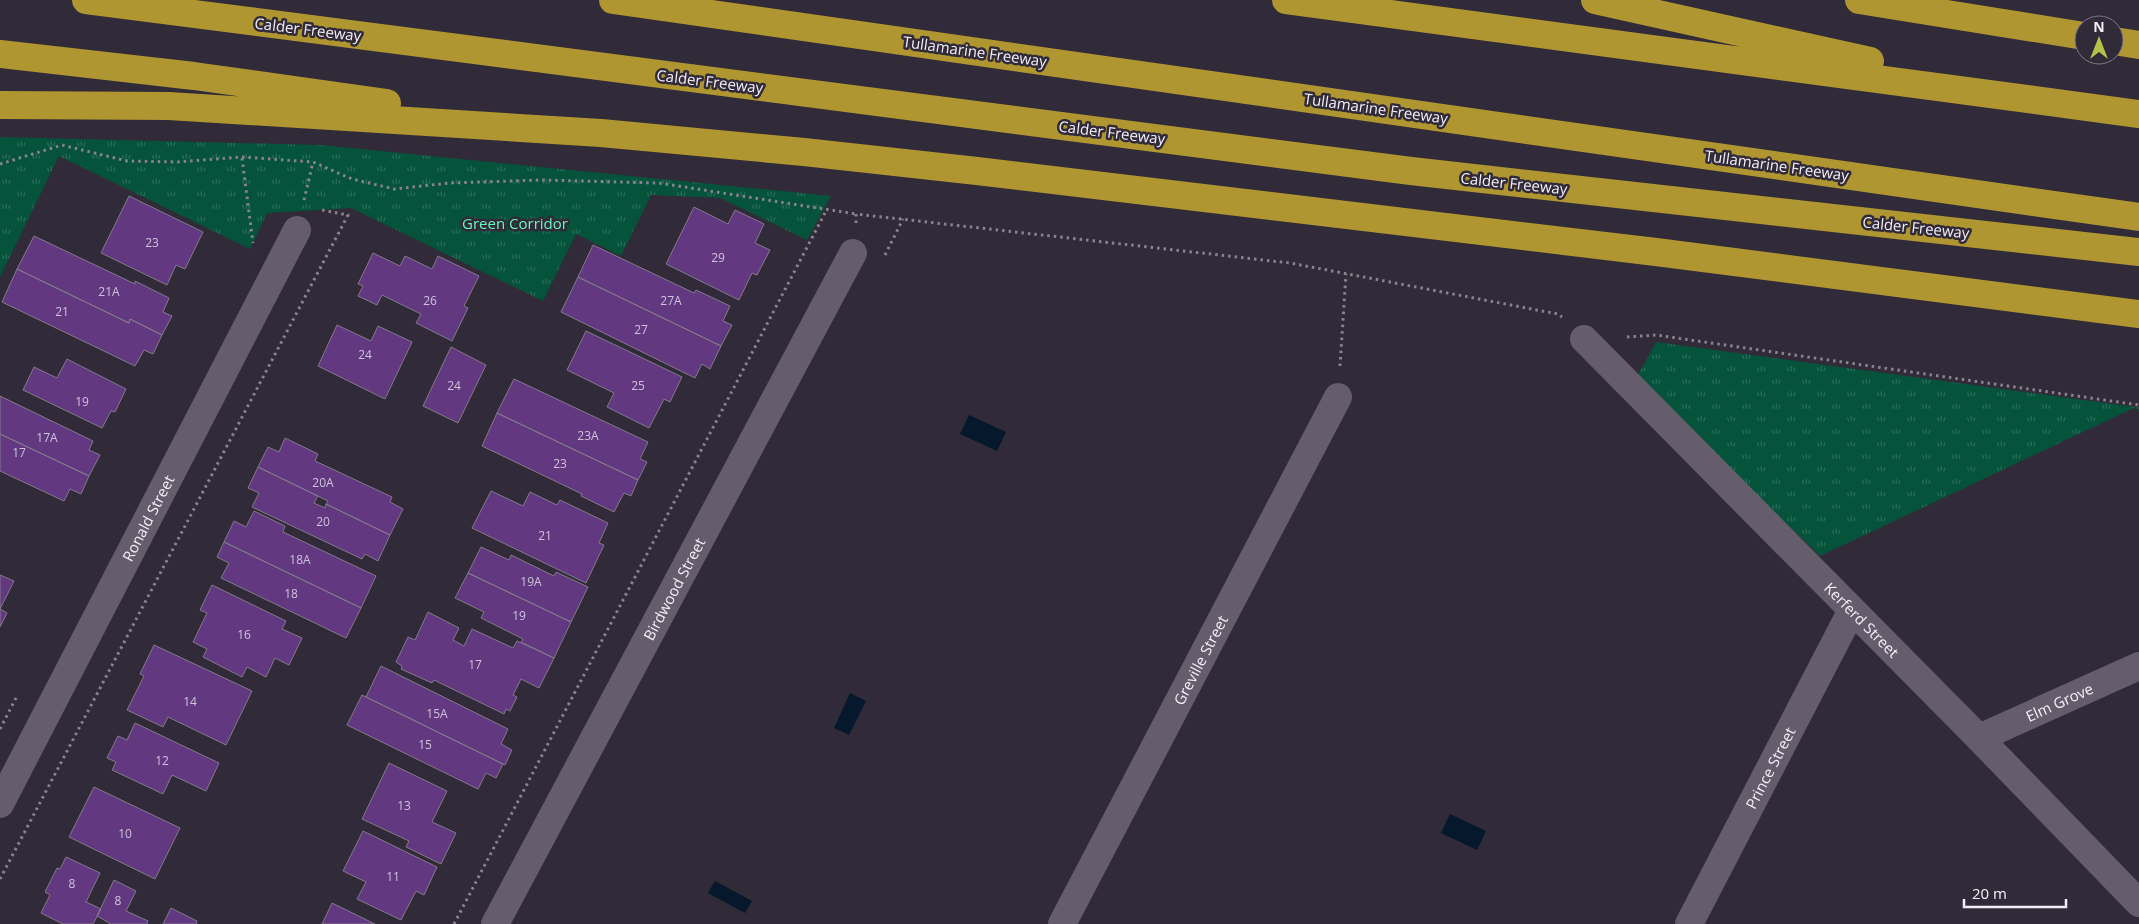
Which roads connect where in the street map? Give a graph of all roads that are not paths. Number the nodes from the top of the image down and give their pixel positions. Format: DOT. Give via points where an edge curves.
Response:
graph roads {
  1 [pos="86,0"];
  2 [pos="613,0"];
  3 [pos="1286,0"];
  4 [pos="1595,0"];
  5 [pos="1859,0"];
  6 [pos="2074,34"];
  7 [pos="2124,43"];
  8 [pos="2139,45"];
  9 [pos="0,54"];
  10 [pos="2047,101"];
  11 [pos="0,105"];
  12 [pos="2139,114"];
  13 [pos="601,133"];
  14 [pos="2139,217"];
  15 [pos="300,218"];
  16 [pos="2139,252"];
  17 [pos="853,253"];
  18 [pos="1943,290"];
  19 [pos="2139,314"];
  20 [pos="2139,324"];
  21 [pos="1584,339"];
  22 [pos="1338,396"];
  23 [pos="1852,610"];
  24 [pos="2139,666"];
  25 [pos="1979,738"];
  26 [pos="0,804"];
  27 [pos="2139,903"];
  28 [pos="495,924"];
  29 [pos="1062,924"];
  30 [pos="1689,924"];
  1 -- 16 [label="highway, Calder Freeway" via="1411,171"];
  2 -- 14 [label="highway, Tullamarine Freeway"];
  3 -- 10 [label="highway"];
  4 -- 10 [label="highway"];
  5 -- 6 [label="highway"];
  7 -- 8 [label="highway"];
  9 -- 13 [label="highway" via="194,76"];
  10 -- 12 [label="highway"];
  11 -- 13 [label="highway" via="169,106"];
  13 -- 18 [label="highway" via="987,172 1656,252"];
  15 -- 26 [label="street, Ronald Street"];
  17 -- 28 [label="street, Birdwood Street"];
  18 -- 19 [label="highway"];
  18 -- 20 [label="highway"];
  21 -- 23 [label="street, Kerferd Street"];
  22 -- 29 [label="street, Greville Street"];
  23 -- 25 [label="street, Kerferd Street"];
  23 -- 30 [label="street, Prince Street"];
  24 -- 25 [label="street, Elm Grove"];
  25 -- 27 [label="street, Kerferd Street"];
}
